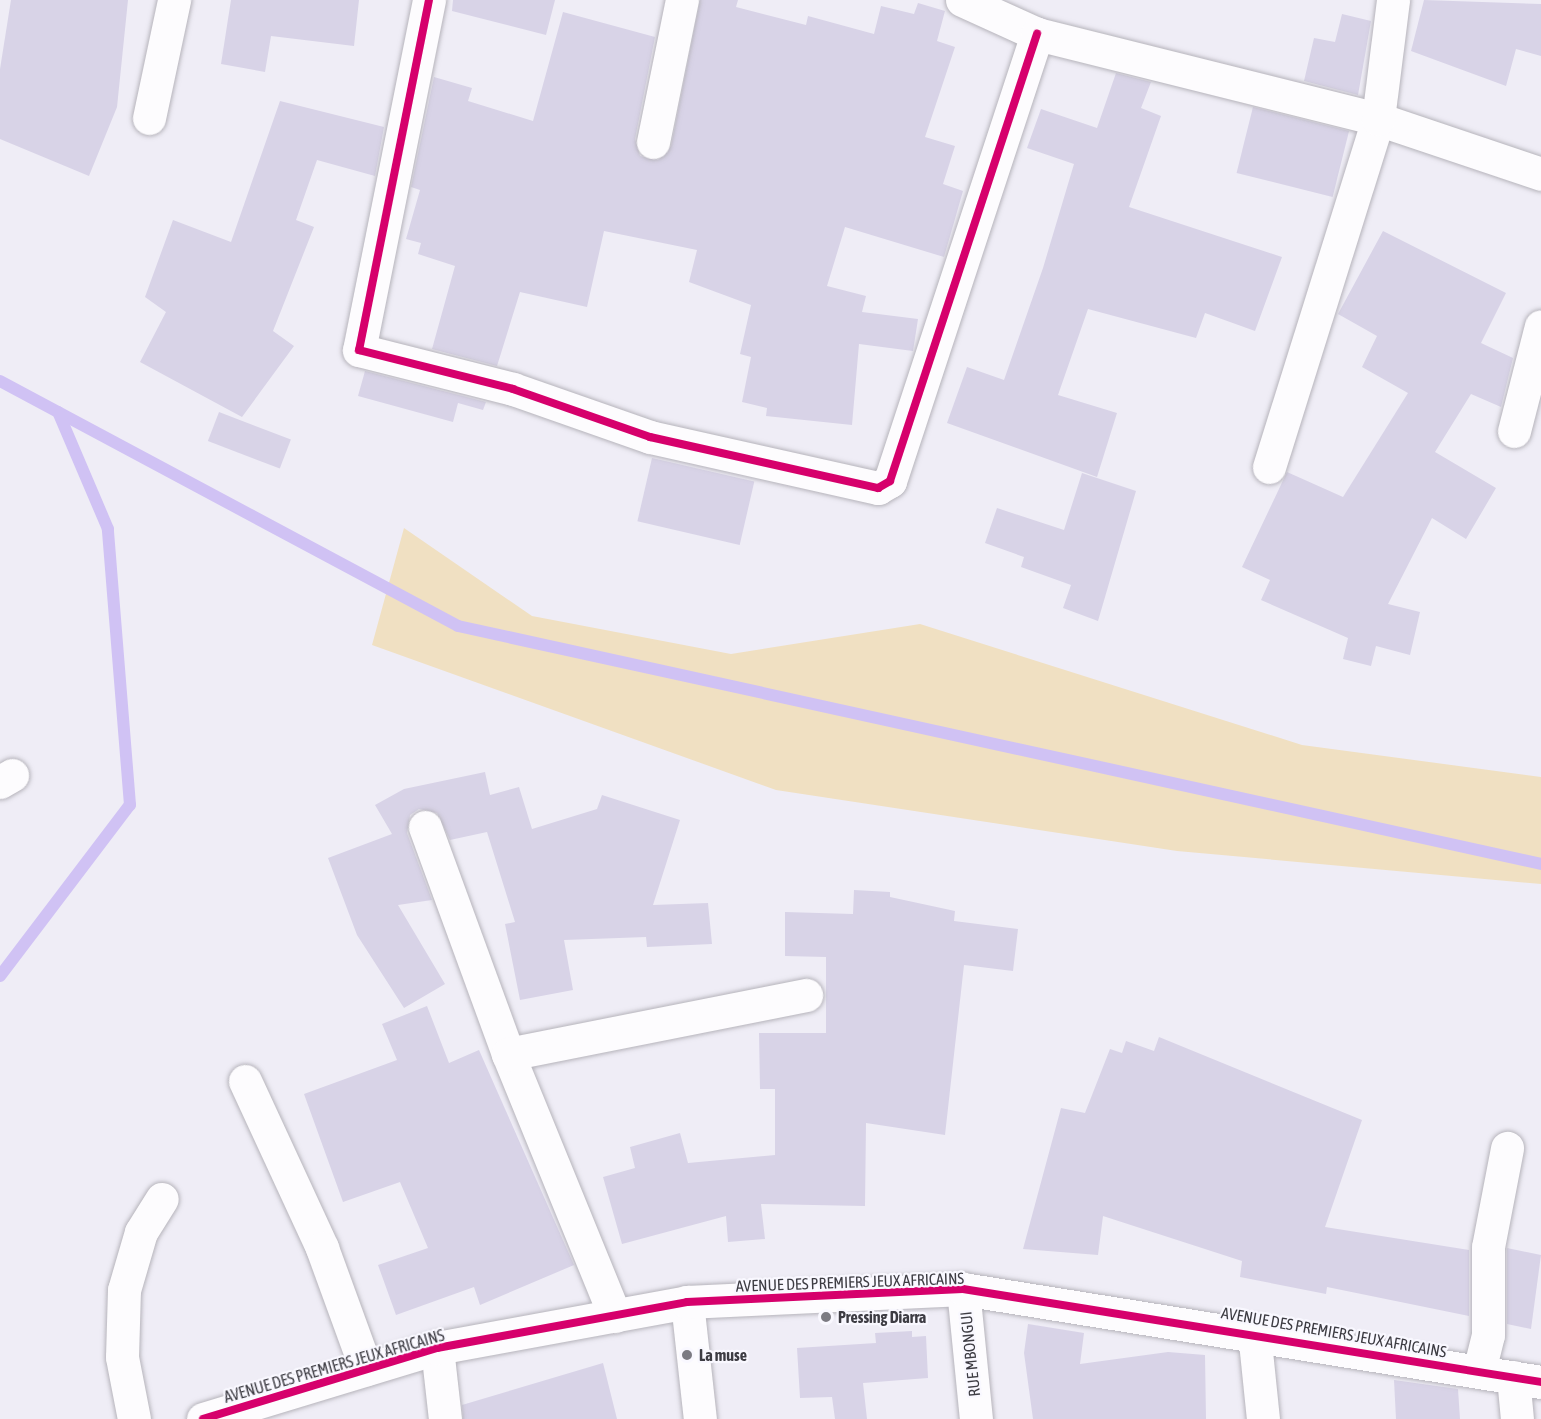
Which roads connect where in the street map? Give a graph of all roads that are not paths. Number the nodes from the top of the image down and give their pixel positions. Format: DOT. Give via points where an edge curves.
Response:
graph roads {
  1 [pos="174,0"];
  2 [pos="429,0"];
  3 [pos="682,0"];
  4 [pos="962,0"];
  5 [pos="1393,0"];
  6 [pos="1037,34"];
  7 [pos="149,118"];
  8 [pos="1378,119"];
  9 [pos="653,142"];
  10 [pos="1541,174"];
  11 [pos="1541,326"];
  12 [pos="1514,431"];
  13 [pos="1269,467"];
  14 [pos="425,827"];
  15 [pos="806,995"];
  16 [pos="508,1054"];
  17 [pos="245,1081"];
  18 [pos="1507,1148"];
  19 [pos="162,1199"];
  20 [pos="963,1289"];
  21 [pos="687,1302"];
  22 [pos="615,1316"];
  23 [pos="1254,1332"];
  24 [pos="436,1348"];
  25 [pos="366,1369"];
  26 [pos="1479,1371"];
  27 [pos="1527,1379"];
  28 [pos="134,1419"];
  29 [pos="203,1419"];
  30 [pos="445,1419"];
  31 [pos="700,1419"];
  32 [pos="976,1419"];
  33 [pos="1263,1419"];
  34 [pos="1517,1419"];
  1 -- 7 [label="street"];
  2 -- 6 [label="street" via="359,350 513,389 650,437 878,488 891,481"];
  3 -- 9 [label="street"];
  4 -- 6 [label="street"];
  5 -- 8 [label="street"];
  6 -- 8 [label="street"];
  8 -- 10 [label="street"];
  8 -- 13 [label="street"];
  11 -- 12 [label="street"];
  14 -- 16 [label="street"];
  15 -- 16 [label="street"];
  16 -- 22 [label="street"];
  17 -- 25 [label="street" via="322,1248"];
  18 -- 26 [label="street" via="1488,1247 1488,1335"];
  19 -- 28 [label="street" via="141,1232 124,1290 122,1357"];
  20 -- 21 [label="street, AVENUE DES PREMIERS JEUX AFRICAINS"];
  20 -- 23 [label="street, AVENUE DES PREMIERS JEUX AFRICAINS"];
  20 -- 32 [label="street, RUE MBONGUI"];
  21 -- 22 [label="street, AVENUE DES PREMIERS JEUX AFRICAINS"];
  21 -- 31 [label="street"];
  22 -- 24 [label="street, AVENUE DES PREMIERS JEUX AFRICAINS"];
  23 -- 26 [label="street, AVENUE DES PREMIERS JEUX AFRICAINS"];
  23 -- 33 [label="street"];
  24 -- 25 [label="street, AVENUE DES PREMIERS JEUX AFRICAINS"];
  24 -- 30 [label="street"];
  25 -- 29 [label="street, AVENUE DES PREMIERS JEUX AFRICAINS"];
  26 -- 27 [label="street, AVENUE DES PREMIERS JEUX AFRICAINS"];
  27 -- 34 [label="street"];
}
